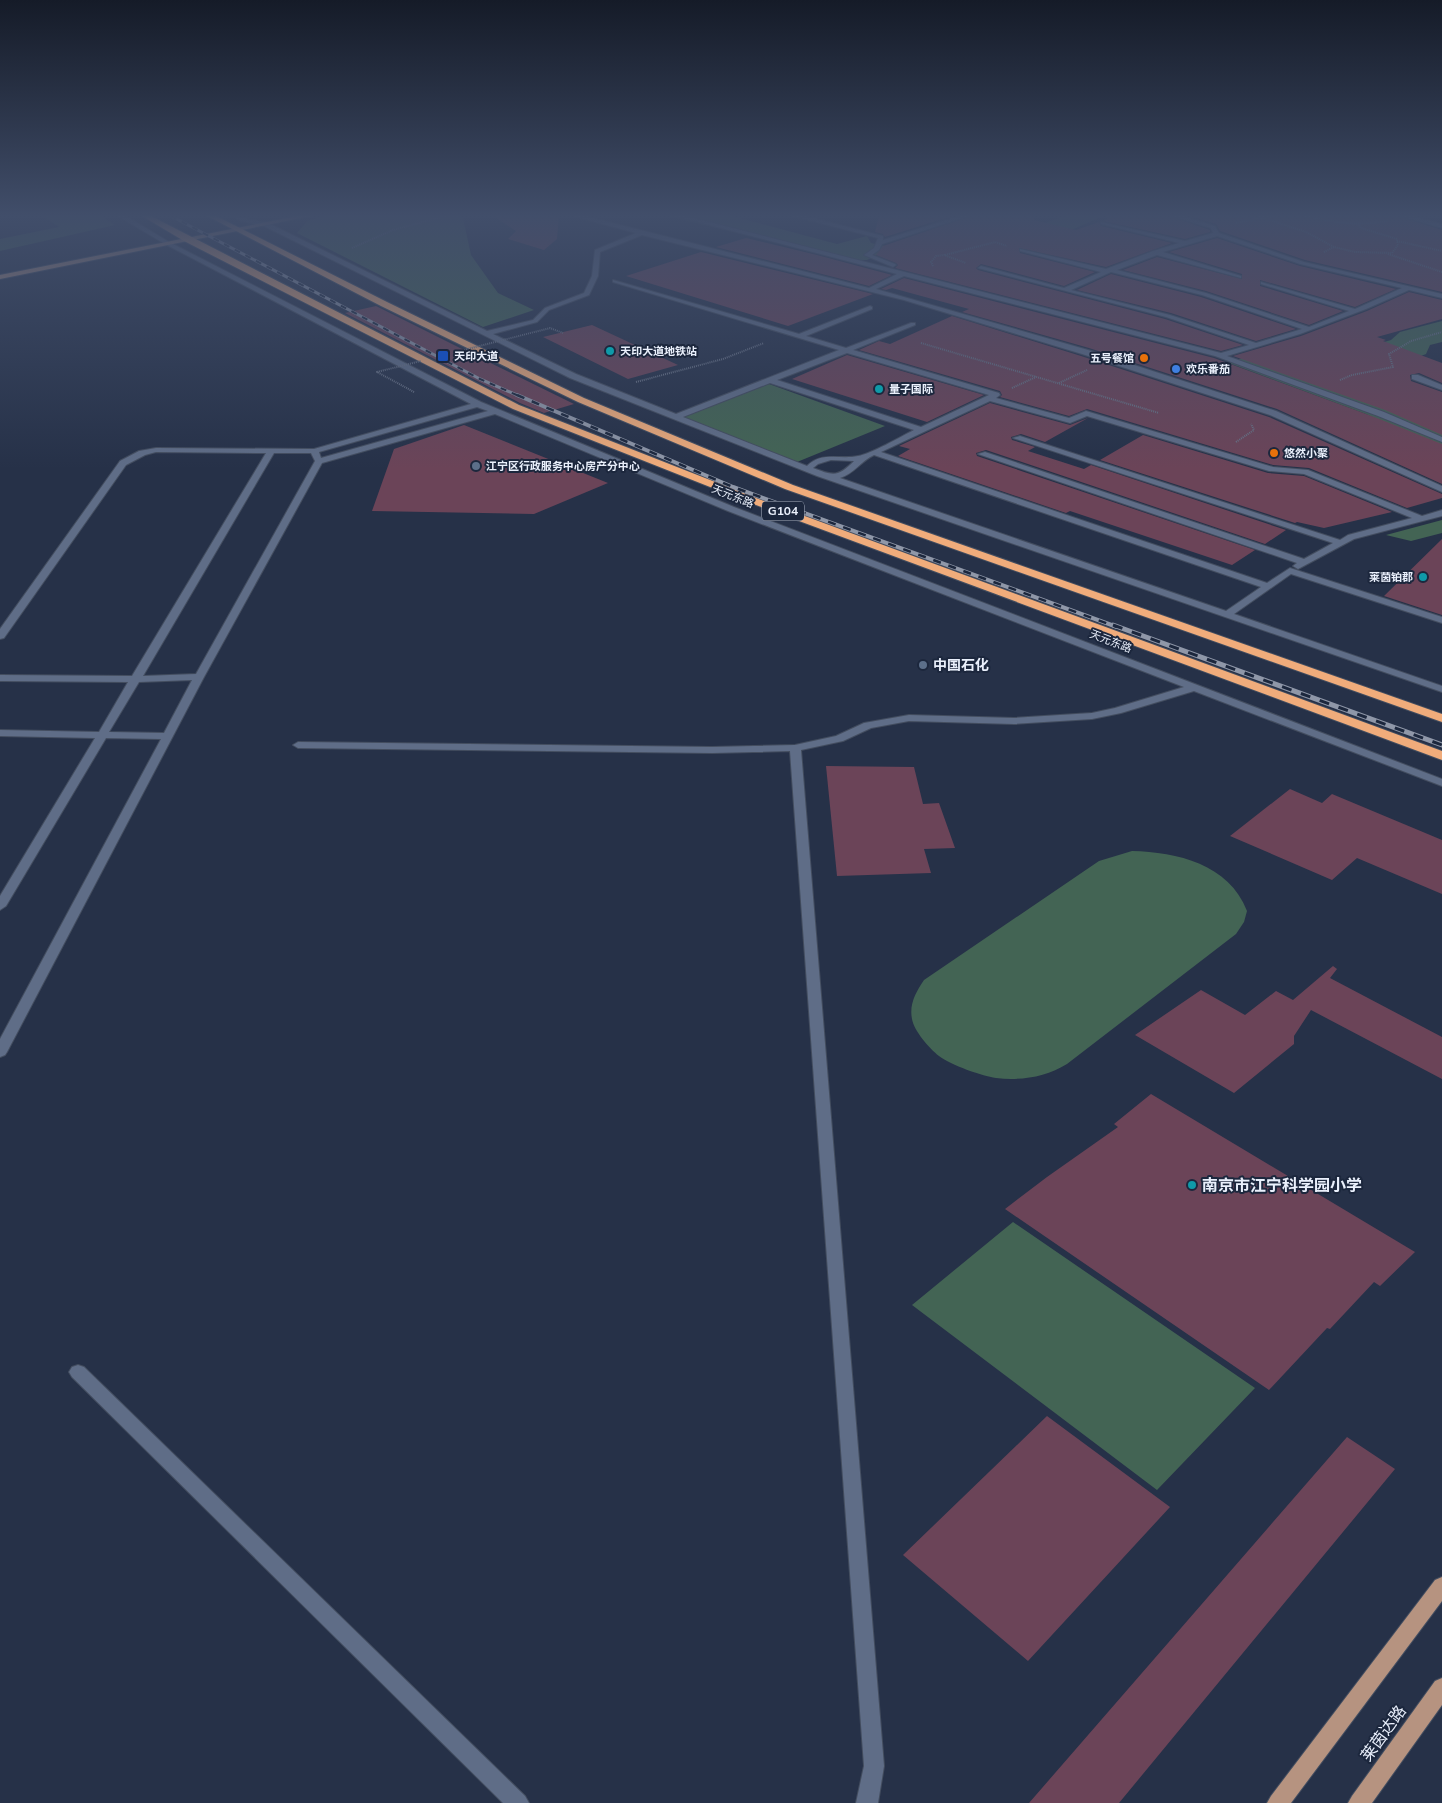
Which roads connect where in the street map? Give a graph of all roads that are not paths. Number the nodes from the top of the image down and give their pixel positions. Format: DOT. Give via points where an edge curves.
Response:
graph roads {
  1 [pos="277,300"];
  2 [pos="313,300"];
  3 [pos="376,300"];
  4 [pos="422,300"];
  5 [pos="571,300"];
  6 [pos="680,300"];
  7 [pos="905,300"];
  8 [pos="1002,300"];
  9 [pos="1105,300"];
  10 [pos="1222,300"];
  11 [pos="1319,300"];
  12 [pos="1380,300"];
  13 [pos="870,308"];
  14 [pos="1355,311"];
  15 [pos="913,324"];
  16 [pos="1309,329"];
  17 [pos="487,333"];
  18 [pos="799,336"];
  19 [pos="1256,345"];
  20 [pos="846,350"];
  21 [pos="1214,353"];
  22 [pos="1415,377"];
  23 [pos="770,380"];
  24 [pos="1442,388"];
  25 [pos="992,397"];
  26 [pos="478,404"];
  27 [pos="496,411"];
  28 [pos="676,417"];
  29 [pos="921,430"];
  30 [pos="1017,438"];
  31 [pos="1442,440"];
  32 [pos="271,452"];
  33 [pos="873,452"];
  34 [pos="982,454"];
  35 [pos="317,456"];
  36 [pos="863,457"];
  37 [pos="808,470"];
  38 [pos="831,478"];
  39 [pos="1442,489"];
  40 [pos="1442,513"];
  41 [pos="1422,519"];
  42 [pos="1342,542"];
  43 [pos="1305,562"];
  44 [pos="1290,570"];
  45 [pos="1268,586"];
  46 [pos="1226,614"];
  47 [pos="1442,620"];
  48 [pos="0,636"];
  49 [pos="198,677"];
  50 [pos="0,678"];
  51 [pos="136,679"];
  52 [pos="1196,687"];
  53 [pos="1442,689"];
  54 [pos="1442,718"];
  55 [pos="0,733"];
  56 [pos="102,735"];
  57 [pos="167,736"];
  58 [pos="298,745"];
  59 [pos="795,748"];
  60 [pos="1442,756"];
  61 [pos="1442,782"];
  62 [pos="0,906"];
  63 [pos="0,1052"];
  64 [pos="78,1372"];
  65 [pos="1442,1586"];
  66 [pos="1442,1688"];
  67 [pos="518,1803"];
  68 [pos="867,1803"];
  69 [pos="1278,1803"];
  70 [pos="1359,1803"];
  1 -- 26 [label="street, 天元东路"];
  2 -- 60 [label="highway, 天元东路 / G104" via="516,407 761,503"];
  3 -- 54 [label="highway, G104" via="581,400 789,487"];
  4 -- 17 [label="street"];
  5 -- 17 [label="street" via="547,309 536,321"];
  6 -- 18 [label="street"];
  7 -- 39 [label="street" via="1263,410"];
  8 -- 21 [label="street"];
  9 -- 19 [label="street" via="1168,316"];
  10 -- 16 [label="street"];
  11 -- 14 [label="street"];
  12 -- 14 [label="street"];
  13 -- 18 [label="street"];
  14 -- 16 [label="street"];
  15 -- 20 [label="street"];
  16 -- 19 [label="street"];
  17 -- 28 [label="street" via="573,376"];
  18 -- 20 [label="street"];
  19 -- 21 [label="street" via="1221,355"];
  20 -- 23 [label="street"];
  20 -- 25 [label="street"];
  21 -- 31 [label="street" via="1381,414"];
  22 -- 24 [label="street"];
  23 -- 28 [label="street"];
  23 -- 29 [label="street"];
  25 -- 29 [label="street"];
  25 -- 41 [label="street" via="1070,421 1086,413 1272,469 1306,472"];
  26 -- 27 [label="street, 天元东路"];
  26 -- 35 [label="street"];
  27 -- 35 [label="street"];
  27 -- 52 [label="street, 天元东路" via="731,509"];
  28 -- 37 [label="street"];
  29 -- 33 [label="street"];
  30 -- 42 [label="street"];
  32 -- 35 [label="street"];
  32 -- 48 [label="street" via="156,450 123,463"];
  32 -- 51 [label="street"];
  33 -- 36 [label="street"];
  33 -- 45 [label="street"];
  34 -- 43 [label="street"];
  35 -- 49 [label="street"];
  36 -- 37 [label="street" via="831,458 815,462"];
  36 -- 38 [label="street" via="846,474"];
  37 -- 38 [label="street"];
  38 -- 46 [label="street"];
  40 -- 41 [label="street"];
  41 -- 42 [label="street"];
  42 -- 43 [label="street"];
  43 -- 44 [label="street"];
  44 -- 45 [label="street"];
  44 -- 47 [label="street"];
  45 -- 46 [label="street"];
  46 -- 53 [label="street"];
  49 -- 51 [label="street"];
  49 -- 57 [label="street"];
  50 -- 51 [label="street"];
  51 -- 56 [label="street"];
  52 -- 59 [label="street" via="1092,716 1014,721 909,718 868,725 839,739"];
  52 -- 61 [label="street, 天元东路"];
  55 -- 56 [label="street"];
  56 -- 57 [label="street"];
  56 -- 62 [label="street"];
  57 -- 63 [label="street"];
  58 -- 59 [label="street" via="712,750"];
  59 -- 68 [label="street" via="874,1766"];
  64 -- 67 [label="street"];
  65 -- 69 [label="main road"];
  66 -- 70 [label="main road, 莱茵达路"];
}
